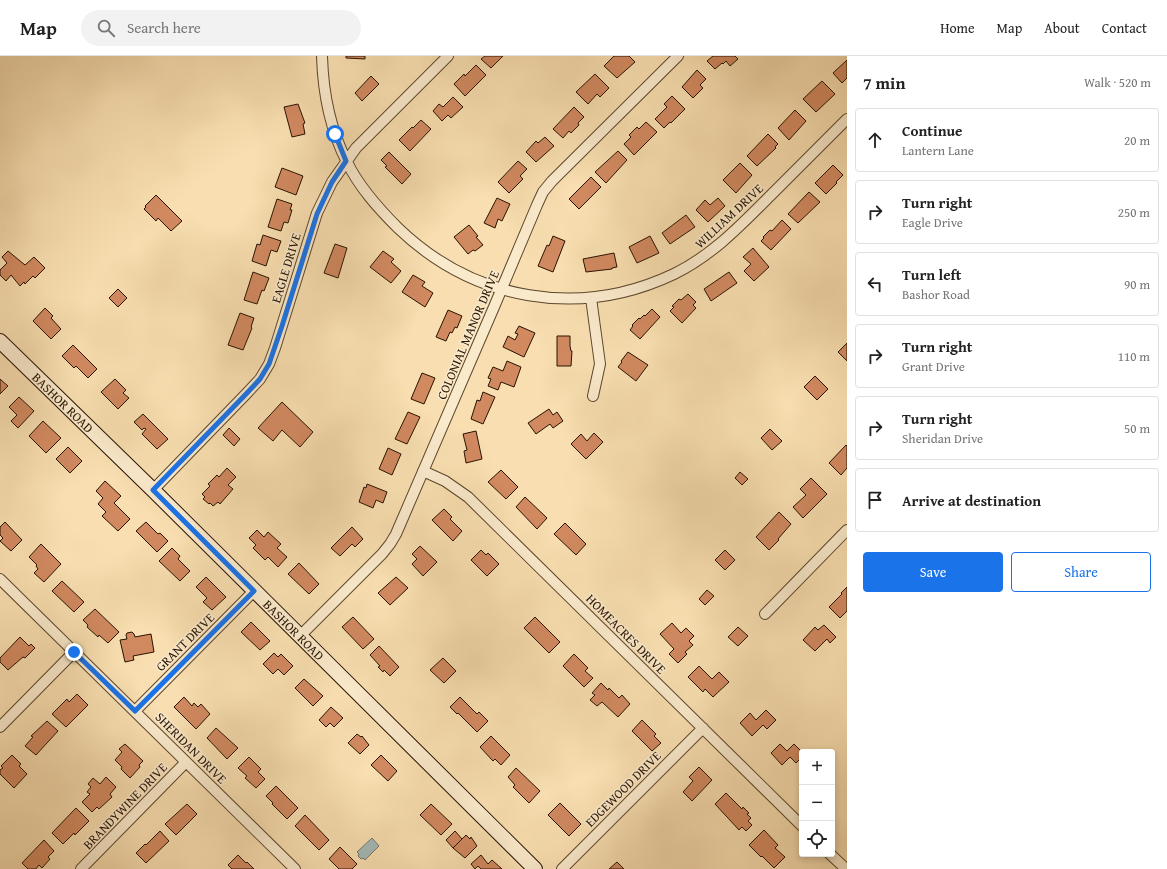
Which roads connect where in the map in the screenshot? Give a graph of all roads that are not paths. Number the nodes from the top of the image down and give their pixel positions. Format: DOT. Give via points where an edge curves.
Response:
graph roads {
  1 [pos="322,56"];
  2 [pos="448,56"];
  3 [pos="678,56"];
  4 [pos="847,119"];
  5 [pos="346,161"];
  6 [pos="502,289"];
  7 [pos="591,298"];
  8 [pos="0,341"];
  9 [pos="593,396"];
  10 [pos="423,471"];
  11 [pos="153,490"];
  12 [pos="847,530"];
  13 [pos="0,579"];
  14 [pos="254,591"];
  15 [pos="765,614"];
  16 [pos="300,636"];
  17 [pos="74,652"];
  18 [pos="135,711"];
  19 [pos="0,727"];
  20 [pos="703,728"];
  21 [pos="186,762"];
  22 [pos="799,823"];
  23 [pos="833,857"];
  24 [pos="81,869"];
  25 [pos="295,869"];
  26 [pos="535,869"];
  27 [pos="562,869"];
  28 [pos="846,869"];
  1 -- 5 [label="street, WILLIAM DRIVE" via="328,108"];
  2 -- 5 [label="street, EAGLE DRIVE"];
  3 -- 6 [label="street, COLONIAL MANOR DRIVE" via="543,192"];
  4 -- 7 [label="street, WILLIAM DRIVE" via="735,232 698,261 651,284 622,293"];
  5 -- 6 [label="street, WILLIAM DRIVE" via="366,193 388,219 410,239 458,272"];
  5 -- 11 [label="street, EAGLE DRIVE" via="332,182 317,214 269,364 260,379"];
  6 -- 7 [label="street, WILLIAM DRIVE" via="548,298"];
  6 -- 10 [label="street, COLONIAL MANOR DRIVE"];
  7 -- 9 [label="street" via="600,364"];
  8 -- 11 [label="street, BASHOR ROAD"];
  10 -- 16 [label="street, COLONIAL MANOR DRIVE" via="390,544"];
  10 -- 20 [label="street, HOMEACRES DRIVE" via="445,481 468,497"];
  11 -- 14 [label="street, BASHOR ROAD"];
  12 -- 15 [label="street"];
  13 -- 17 [label="street, SHERIDAN DRIVE"];
  14 -- 16 [label="street, BASHOR ROAD"];
  14 -- 18 [label="street, GRANT DRIVE"];
  16 -- 26 [label="street, BASHOR ROAD"];
  17 -- 18 [label="street, SHERIDAN DRIVE"];
  17 -- 19 [label="street"];
  18 -- 21 [label="street, SHERIDAN DRIVE"];
  20 -- 22 [label="street, HOMEACRES DRIVE"];
  20 -- 27 [label="street, EDGEWOOD DRIVE"];
  21 -- 24 [label="street, BRANDYWINE DRIVE"];
  21 -- 25 [label="street, SHERIDAN DRIVE"];
  23 -- 28 [label="street"];
}
